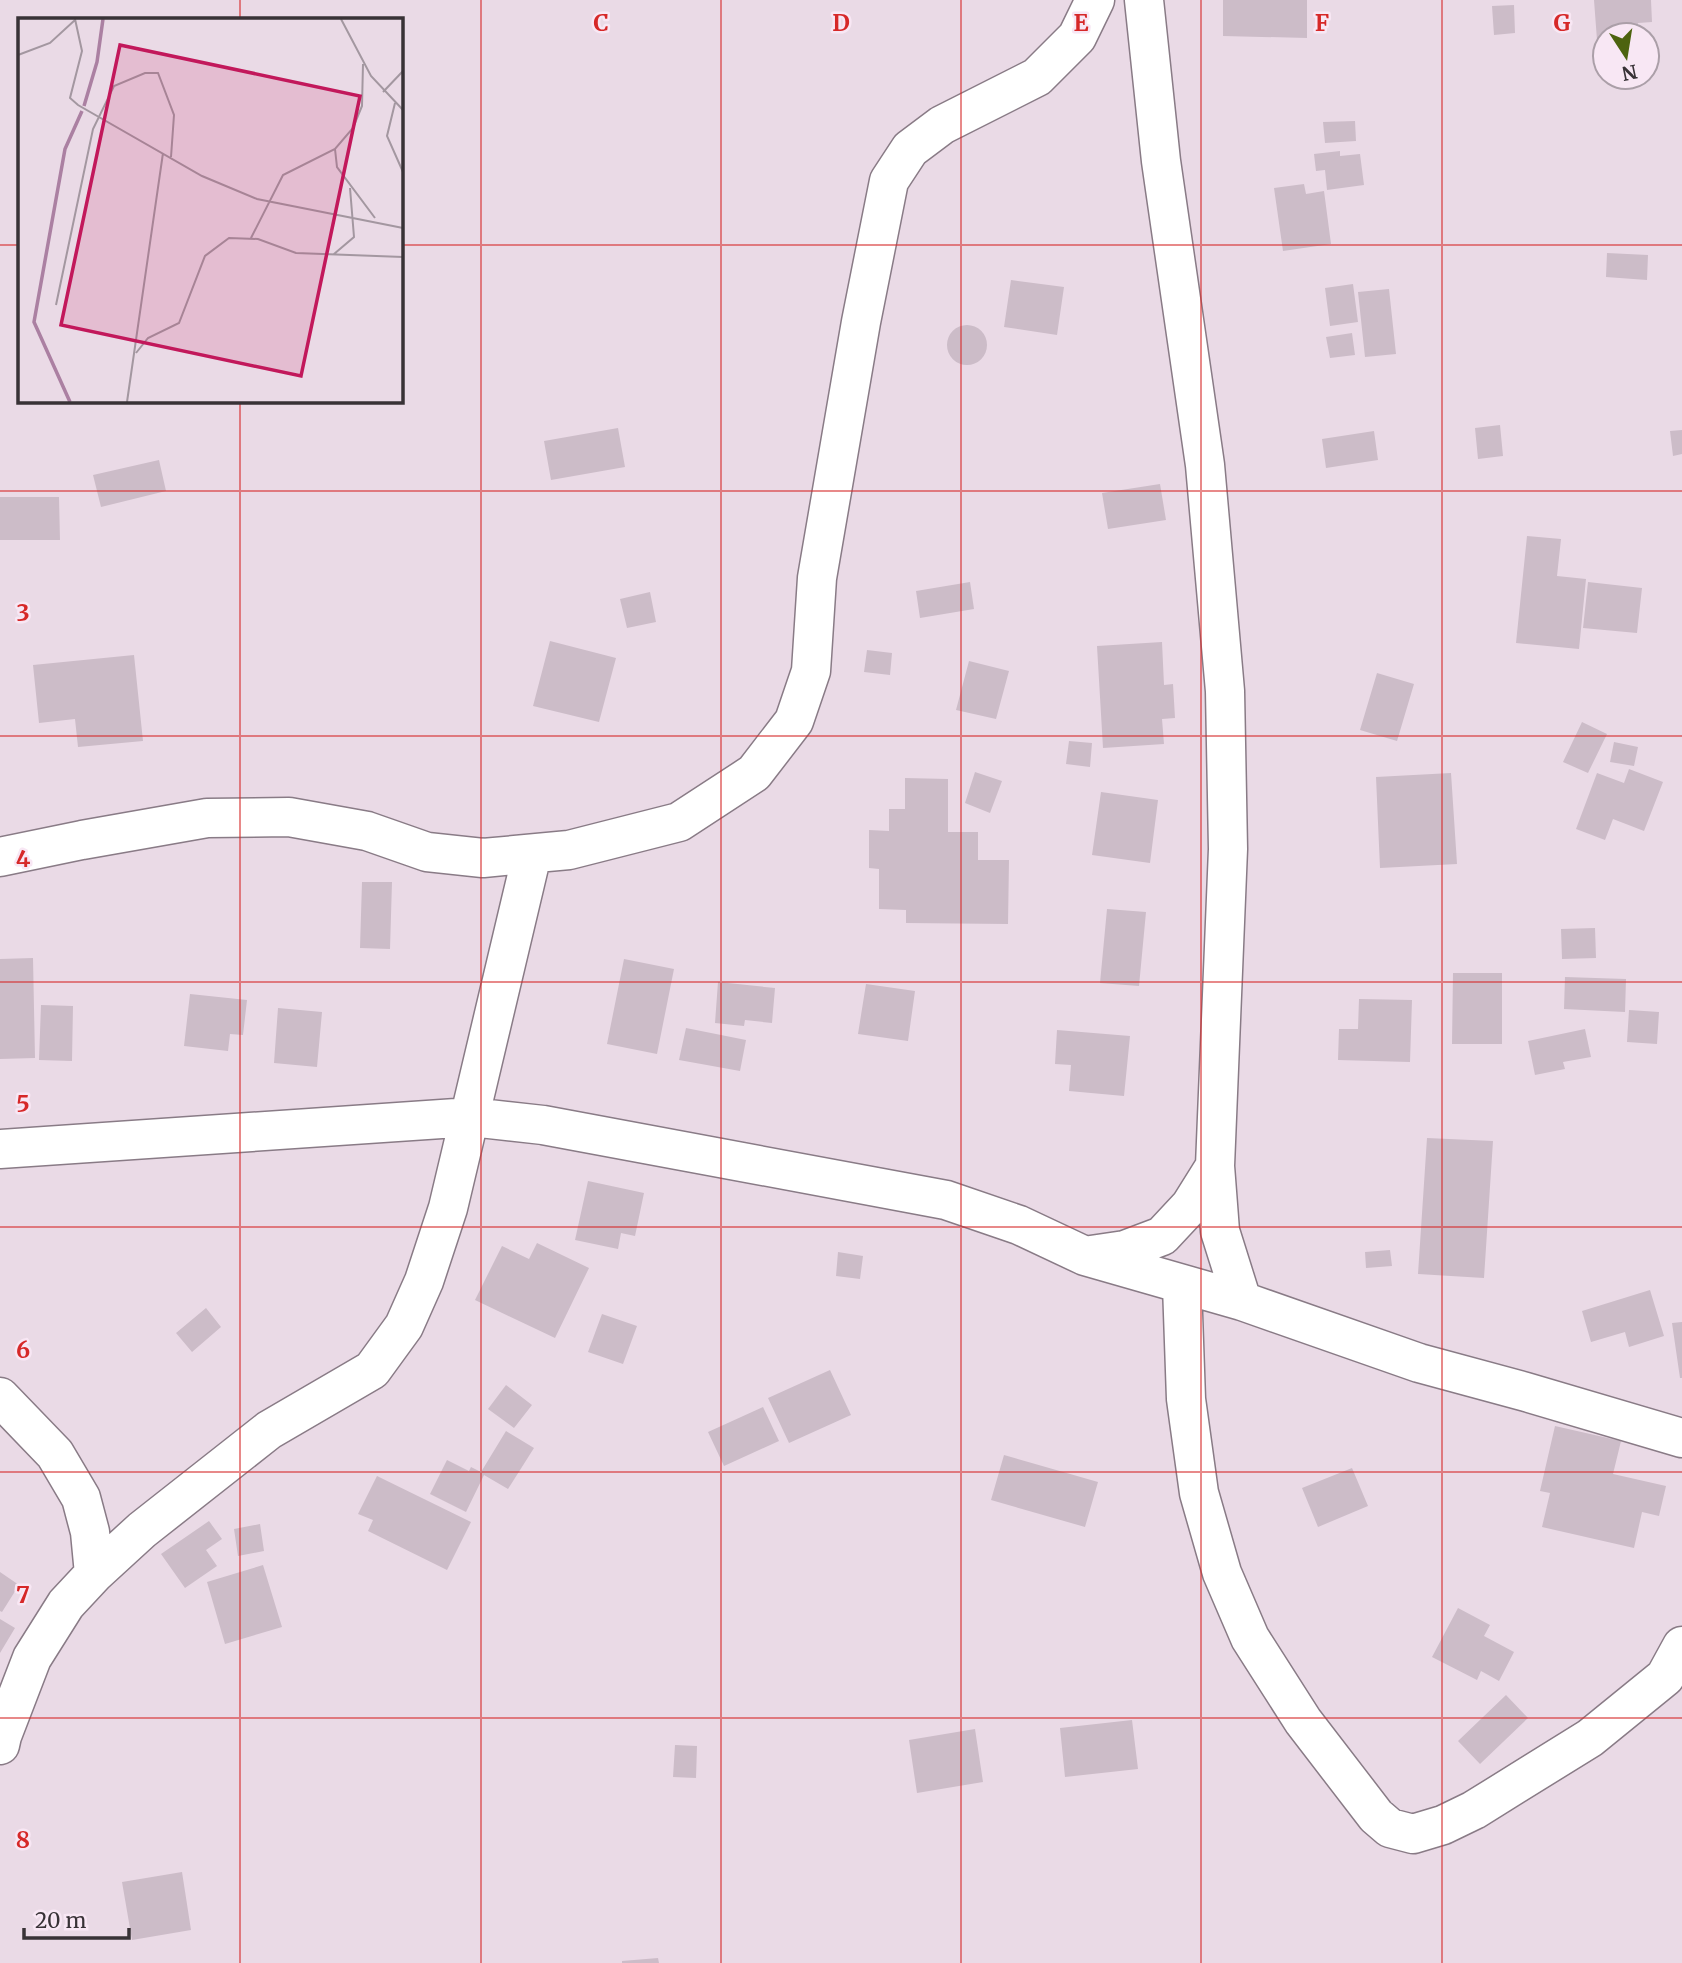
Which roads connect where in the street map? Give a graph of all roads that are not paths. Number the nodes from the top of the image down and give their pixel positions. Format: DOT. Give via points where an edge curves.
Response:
graph roads {
  1 [pos="1095,0"];
  2 [pos="1144,0"];
  3 [pos="532,854"];
  4 [pos="0,857"];
  5 [pos="471,1117"];
  6 [pos="0,1149"];
  7 [pos="1215,1166"];
  8 [pos="1085,1256"];
  9 [pos="1182,1284"];
  10 [pos="1242,1301"];
  11 [pos="0,1398"];
  12 [pos="1682,1437"];
  13 [pos="94,1574"];
  14 [pos="1682,1646"];
  15 [pos="0,1745"];
  1 -- 3 [label="street" via="1077,37 1037,77 942,125 910,149 889,181 817,578 811,671 794,721 754,773 679,822 569,850"];
  2 -- 7 [label="street" via="1161,161 1205,465 1225,691 1228,849"];
  3 -- 4 [label="street" via="483,858 427,852 367,831 289,817 207,818"];
  3 -- 5 [label="street"];
  5 -- 6 [label="street"];
  5 -- 8 [label="street" via="543,1125 946,1200 1019,1225"];
  5 -- 13 [label="street" via="424,1281 404,1326 372,1370 270,1430 142,1530"];
  7 -- 8 [label="street" via="1190,1206 1162,1236 1125,1250"];
  7 -- 10 [label="street" via="1220,1231"];
  8 -- 9 [label="street"];
  9 -- 10 [label="street"];
  9 -- 14 [label="street" via="1186,1399 1199,1493 1222,1573 1250,1638 1303,1721 1390,1828 1413,1834 1443,1825 1590,1738 1665,1677"];
  10 -- 12 [label="street" via="1419,1363"];
  11 -- 13 [label="street" via="55,1454 81,1498"];
  13 -- 15 [label="street" via="66,1604 32,1658"];
}
